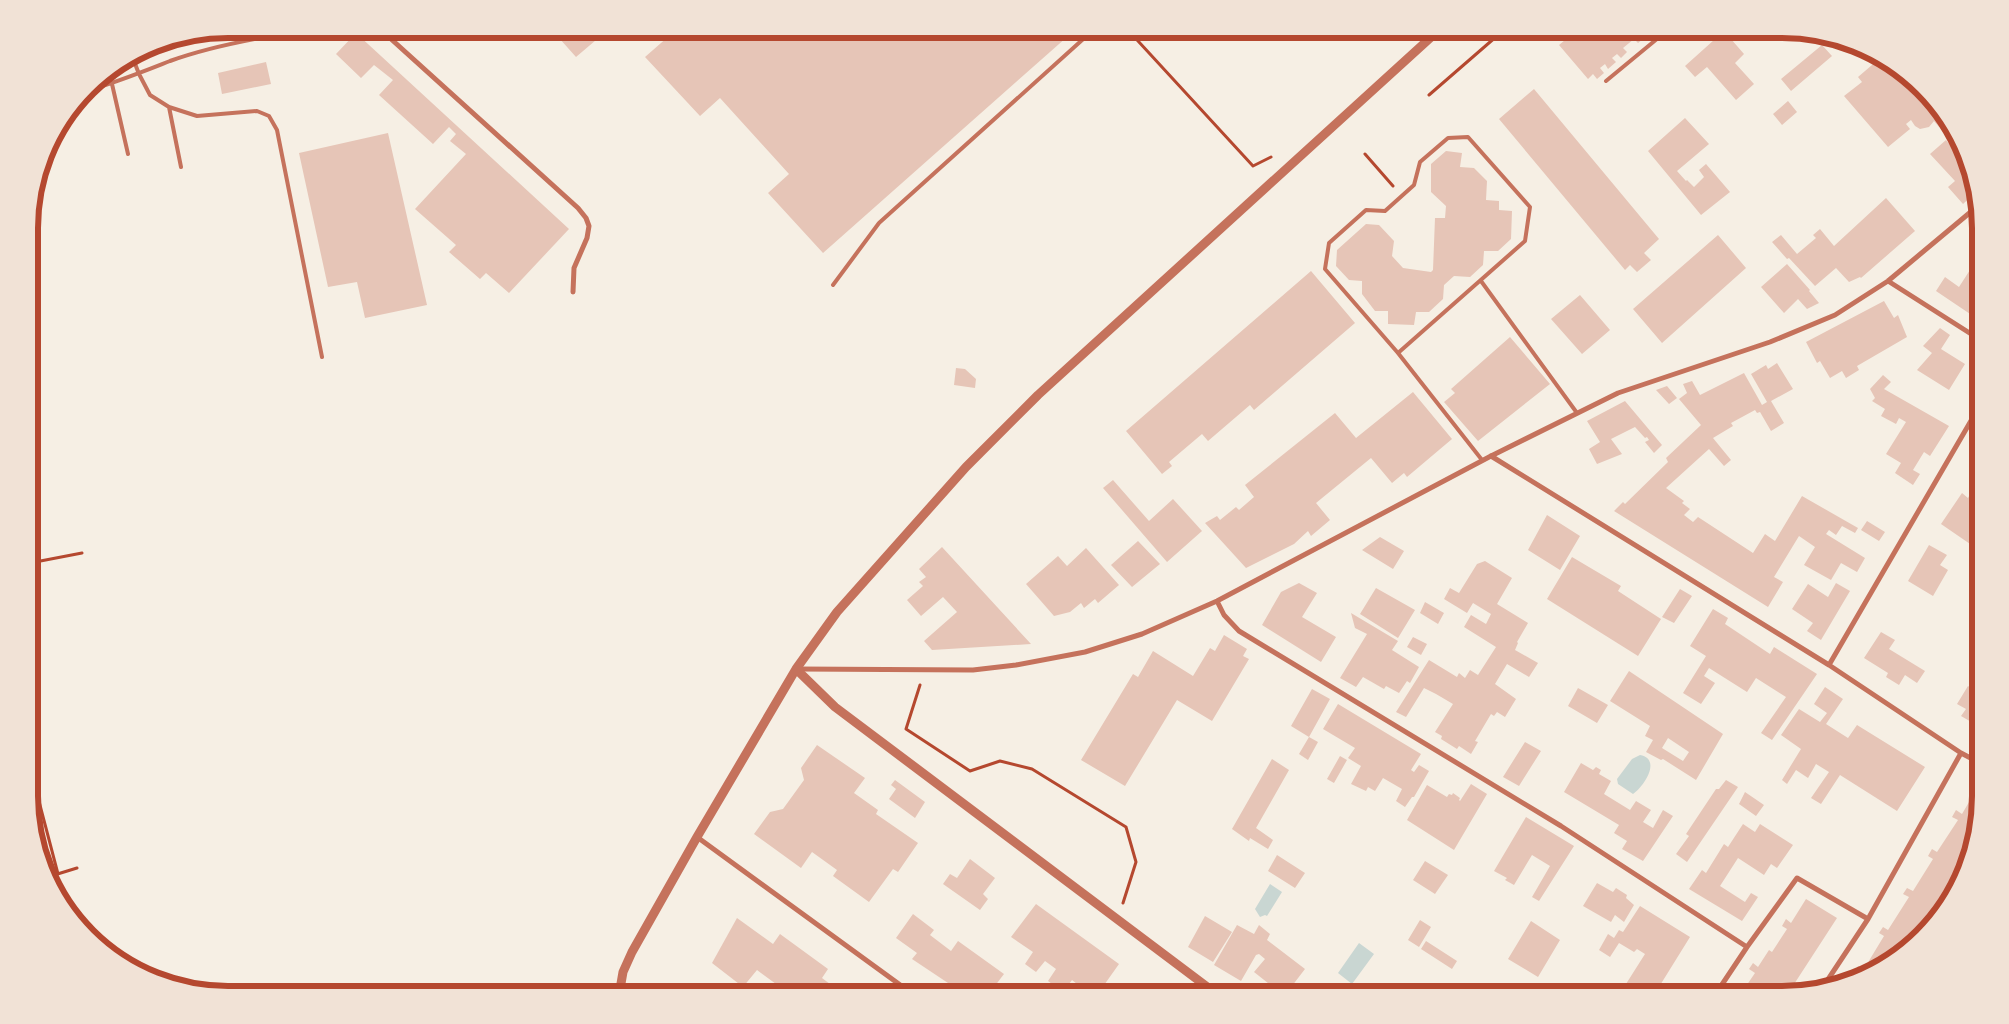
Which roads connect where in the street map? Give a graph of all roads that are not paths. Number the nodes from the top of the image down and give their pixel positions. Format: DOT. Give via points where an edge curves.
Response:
graph roads {
  1 [pos="262,38"];
  2 [pos="390,38"];
  3 [pos="1084,38"];
  4 [pos="1430,38"];
  5 [pos="1658,38"];
  6 [pos="134,62"];
  7 [pos="139,74"];
  8 [pos="1606,81"];
  9 [pos="112,84"];
  10 [pos="99,87"];
  11 [pos="169,107"];
  12 [pos="128,154"];
  13 [pos="181,167"];
  14 [pos="1971,212"];
  15 [pos="1481,281"];
  16 [pos="1888,281"];
  17 [pos="833,285"];
  18 [pos="573,292"];
  19 [pos="1972,335"];
  20 [pos="1398,353"];
  21 [pos="322,357"];
  22 [pos="1577,413"];
  23 [pos="1972,418"];
  24 [pos="1491,456"];
  25 [pos="1482,460"];
  26 [pos="1217,601"];
  27 [pos="1829,665"];
  28 [pos="796,669"];
  29 [pos="1961,752"];
  30 [pos="1972,758"];
  31 [pos="697,837"];
  32 [pos="1868,920"];
  33 [pos="1747,947"];
  34 [pos="1827,981"];
  35 [pos="621,986"];
  36 [pos="902,986"];
  37 [pos="1206,986"];
  38 [pos="1721,986"];
  1 -- 7 [label="lane" via="218,47"];
  2 -- 18 [label="street" via="586,218 589,226 587,238 574,268"];
  3 -- 17 [label="lane" via="879,223"];
  4 -- 28 [label="street" via="1038,394 966,467 850,597"];
  5 -- 8 [label="lane"];
  6 -- 7 [label="lane"];
  7 -- 9 [label="lane"];
  7 -- 11 [label="lane" via="150,95"];
  9 -- 10 [label="lane"];
  9 -- 12 [label="lane"];
  11 -- 13 [label="lane"];
  11 -- 21 [label="lane" via="197,116 257,111 268,116 277,130"];
  14 -- 16 [label="street"];
  15 -- 20 [label="lane"];
  15 -- 20 [label="lane" via="1525,241 1530,207 1468,137 1448,138 1420,162 1414,185 1402,196 1385,211 1366,210 1329,243 1324,269"];
  15 -- 22 [label="lane"];
  16 -- 19 [label="street"];
  16 -- 22 [label="street" via="1834,315 1770,342 1618,393"];
  20 -- 25 [label="lane"];
  22 -- 24 [label="street"];
  23 -- 27 [label="street"];
  24 -- 25 [label="street"];
  24 -- 27 [label="street"];
  25 -- 26 [label="street"];
  26 -- 28 [label="street" via="1132,637 1085,652 1016,665 934,671"];
  26 -- 33 [label="street" via="1224,615 1239,631 1561,826"];
  27 -- 29 [label="street"];
  28 -- 31 [label="street"];
  28 -- 37 [label="street" via="835,707"];
  29 -- 30 [label="street"];
  29 -- 32 [label="street"];
  31 -- 35 [label="street" via="632,952"];
  31 -- 36 [label="street"];
  32 -- 33 [label="street" via="1797,878"];
  32 -- 34 [label="street"];
  33 -- 38 [label="street"];
}
